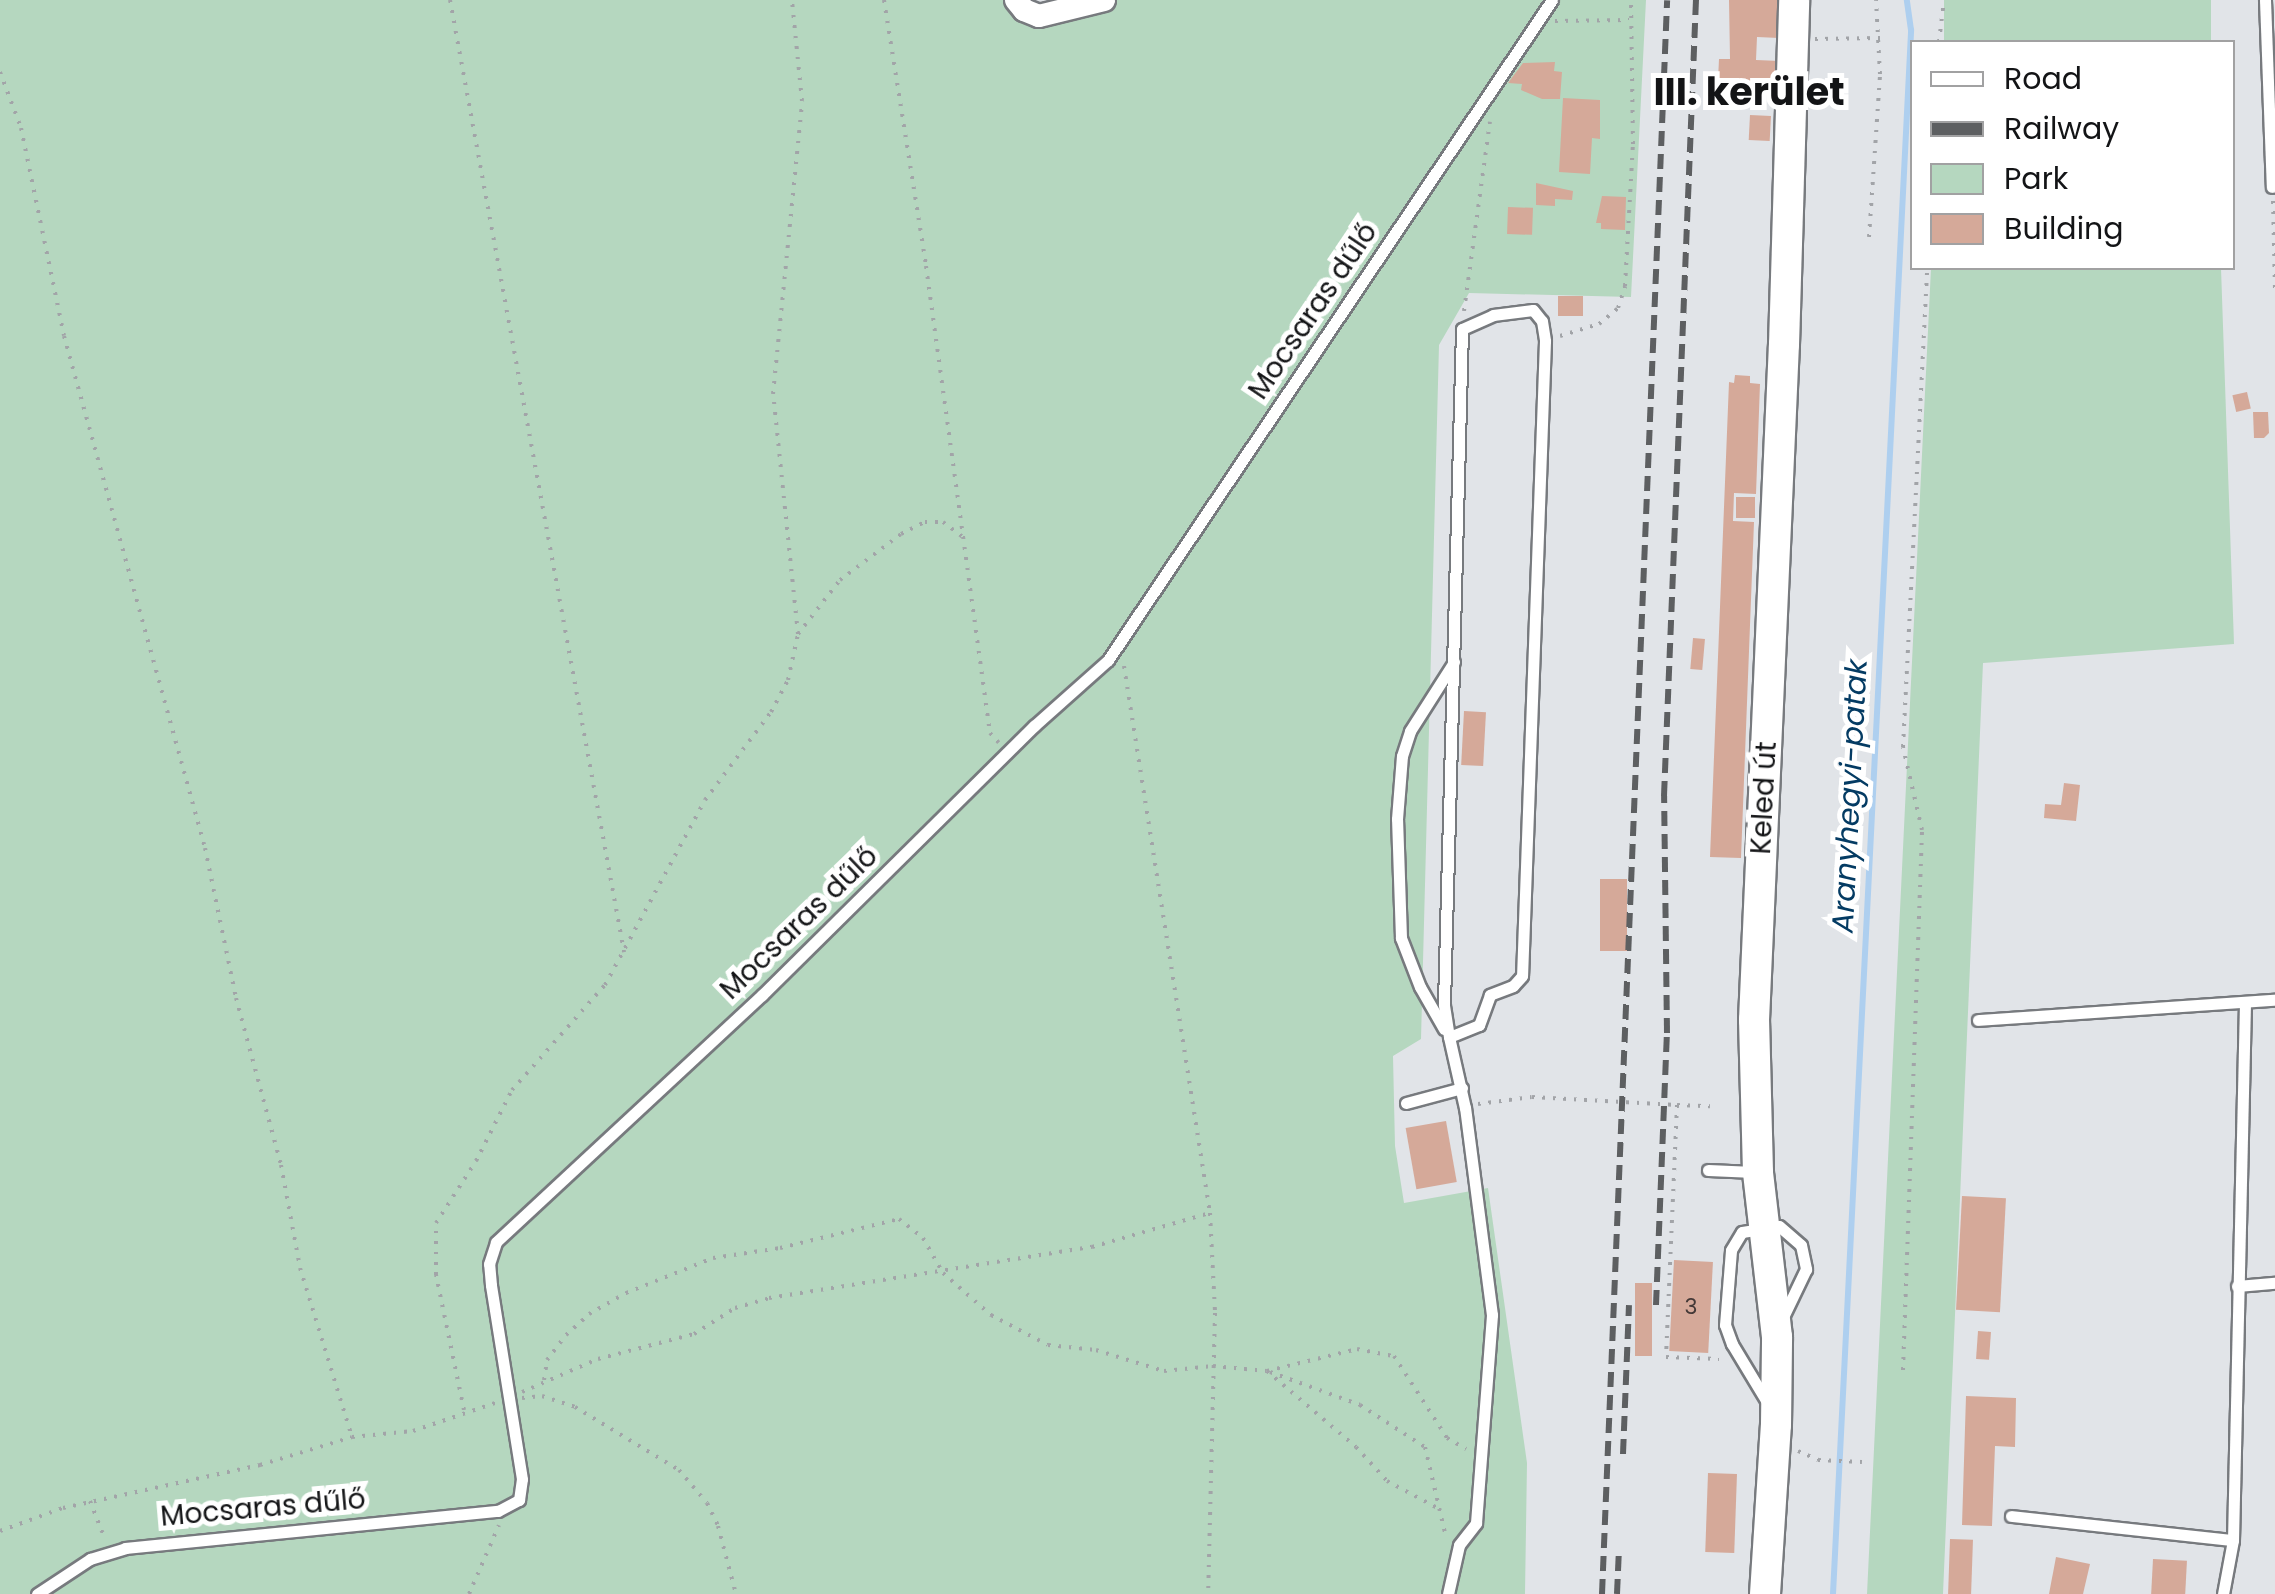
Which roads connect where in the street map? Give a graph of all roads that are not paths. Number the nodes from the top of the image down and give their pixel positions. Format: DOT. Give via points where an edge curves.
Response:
graph roads {
  1 [pos="1016,0"];
  2 [pos="1104,0"];
  3 [pos="1552,0"];
  4 [pos="1794,0"];
  5 [pos="2265,0"];
  6 [pos="2272,187"];
  7 [pos="1454,662"];
  8 [pos="2275,1000"];
  9 [pos="2245,1002"];
  10 [pos="1978,1020"];
  11 [pos="1448,1038"];
  12 [pos="1462,1088"];
  13 [pos="1406,1103"];
  14 [pos="1708,1170"];
  15 [pos="1758,1172"];
  16 [pos="1764,1226"];
  17 [pos="2275,1283"];
  18 [pos="2238,1286"];
  19 [pos="1776,1424"];
  20 [pos="2012,1516"];
  21 [pos="2232,1540"];
  22 [pos="37,1594"];
  23 [pos="1448,1594"];
  24 [pos="1765,1594"];
  25 [pos="2223,1594"];
  1 -- 2 [label="street" via="1039,16"];
  3 -- 22 [label="lane, Mocsaras dűlő" via="1120,644 762,995 496,1242 490,1264 522,1494 512,1507 125,1548 90,1559"];
  4 -- 15 [label="street, Keled út" via="1754,1020"];
  5 -- 6 [label="lane"];
  7 -- 11 [label="lane"];
  7 -- 11 [label="lane" via="1420,710 1402,756 1396,880 1401,938"];
  7 -- 11 [label="lane" via="1462,328 1479,318 1533,310 1546,340 1522,976 1490,995 1478,1025"];
  8 -- 9 [label="lane"];
  9 -- 10 [label="lane"];
  9 -- 18 [label="lane"];
  11 -- 12 [label="lane"];
  12 -- 13 [label="lane"];
  12 -- 23 [label="lane" via="1492,1293 1476,1523 1451,1566"];
  14 -- 15 [label="lane"];
  15 -- 16 [label="street, Keled út"];
  16 -- 19 [label="street, Keled út" via="1776,1337"];
  16 -- 19 [label="lane" via="1742,1232 1731,1250 1726,1325"];
  17 -- 18 [label="lane"];
  18 -- 21 [label="lane"];
  19 -- 24 [label="street, Keled út"];
  20 -- 21 [label="lane"];
  21 -- 25 [label="lane"];
}
